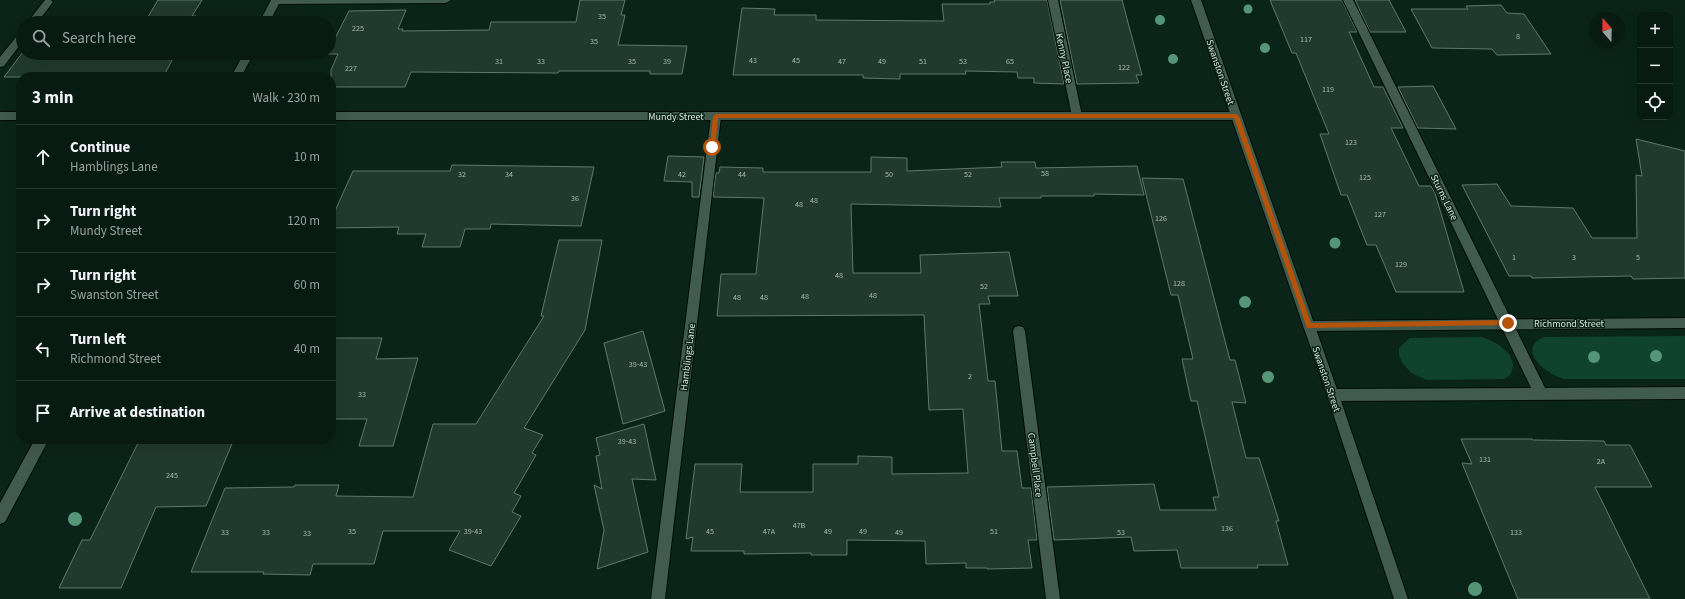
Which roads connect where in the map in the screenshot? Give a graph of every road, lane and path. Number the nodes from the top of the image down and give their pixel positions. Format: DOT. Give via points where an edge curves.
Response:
graph roads {
  1 [pos="446,0"];
  2 [pos="1053,0"];
  3 [pos="1196,0"];
  4 [pos="1348,0"];
  5 [pos="276,1"];
  6 [pos="48,2"];
  7 [pos="37,16"];
  8 [pos="268,16"];
  9 [pos="16,43"];
  10 [pos="245,60"];
  11 [pos="0,64"];
  12 [pos="239,72"];
  13 [pos="0,116"];
  14 [pos="16,116"];
  15 [pos="336,116"];
  16 [pos="716,116"];
  17 [pos="1077,116"];
  18 [pos="1236,116"];
  19 [pos="1508,323"];
  20 [pos="1685,323"];
  21 [pos="1309,326"];
  22 [pos="1019,332"];
  23 [pos="1685,393"];
  24 [pos="1541,394"];
  25 [pos="1333,395"];
  26 [pos="39,444"];
  27 [pos="0,517"];
  28 [pos="658,599"];
  29 [pos="1053,599"];
  30 [pos="1401,599"];
  1 -- 5 [label="street"];
  2 -- 17 [label="street, Kenny Place"];
  3 -- 18 [label="street, Swanston Street"];
  4 -- 19 [label="street, Sturns Lane"];
  5 -- 8 [label="street"];
  6 -- 7 [label="street"];
  9 -- 11 [label="street"];
  10 -- 12 [label="street"];
  13 -- 14 [label="street"];
  15 -- 16 [label="street, Mundy Street"];
  16 -- 17 [label="street, Mundy Street"];
  16 -- 28 [label="street, Hamblings Lane"];
  17 -- 18 [label="street, Mundy Street"];
  18 -- 21 [label="street, Swanston Street"];
  19 -- 20 [label="street, Richmond Street"];
  19 -- 21 [label="street, Richmond Street"];
  19 -- 24 [label="street, Sturns Lane"];
  21 -- 25 [label="street, Swanston Street"];
  22 -- 29 [label="street, Campbell Place"];
  23 -- 24 [label="street"];
  24 -- 25 [label="street"];
  25 -- 30 [label="street, Swanston Street"];
  26 -- 27 [label="street"];
}
